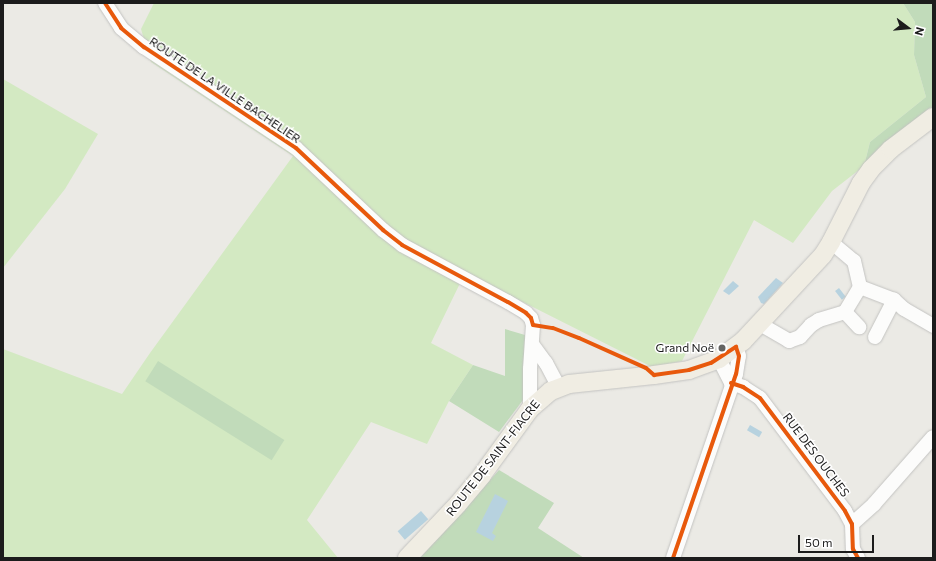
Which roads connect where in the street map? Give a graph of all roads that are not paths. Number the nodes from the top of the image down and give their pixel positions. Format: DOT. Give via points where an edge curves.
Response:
graph roads {
  1 [pos="105,3"];
  2 [pos="933,117"];
  3 [pos="831,242"];
  4 [pos="860,287"];
  5 [pos="894,300"];
  6 [pos="845,312"];
  7 [pos="760,324"];
  8 [pos="933,326"];
  9 [pos="859,327"];
  10 [pos="875,337"];
  11 [pos="532,344"];
  12 [pos="736,346"];
  13 [pos="719,359"];
  14 [pos="530,369"];
  15 [pos="731,383"];
  16 [pos="555,389"];
  17 [pos="530,409"];
  18 [pos="933,437"];
  19 [pos="852,524"];
  20 [pos="407,558"];
  21 [pos="673,558"];
  22 [pos="858,558"];
  1 -- 11 [label="street, ROUTE DE LA VILLE BACHELIER" via="121,28 144,47 296,148 402,245 526,313 533,325"];
  2 -- 3 [label="main road, ROUTE DE SAINT-FIACRE" via="891,149 871,169 861,183"];
  3 -- 4 [label="street" via="854,261"];
  3 -- 7 [label="main road, ROUTE DE SAINT-FIACRE" via="814,266"];
  4 -- 5 [label="street"];
  4 -- 6 [label="street"];
  5 -- 8 [label="street"];
  5 -- 10 [label="street"];
  6 -- 7 [label="street" via="818,320 800,337 789,341"];
  6 -- 9 [label="street"];
  7 -- 12 [label="main road, ROUTE DE SAINT-FIACRE"];
  11 -- 14 [label="street, ROUTE DE LA VILLE BACHELIER"];
  11 -- 16 [label="street" via="546,363"];
  12 -- 13 [label="main road, ROUTE DE SAINT-FIACRE"];
  12 -- 15 [label="street" via="739,356 736,374"];
  13 -- 15 [label="street"];
  13 -- 16 [label="main road, ROUTE DE SAINT-FIACRE" via="682,371 580,382"];
  14 -- 16 [label="street" via="536,380"];
  14 -- 17 [label="street, ROUTE DE LA VILLE BACHELIER"];
  15 -- 19 [label="street, RUE DES OUCHES" via="760,398 845,511"];
  15 -- 21 [label="street"];
  16 -- 17 [label="main road, ROUTE DE SAINT-FIACRE"];
  17 -- 20 [label="main road, ROUTE DE SAINT-FIACRE" via="482,475"];
  18 -- 19 [label="street" via="874,504"];
  19 -- 22 [label="street, RUE DES OUCHES" via="853,549"];
}
